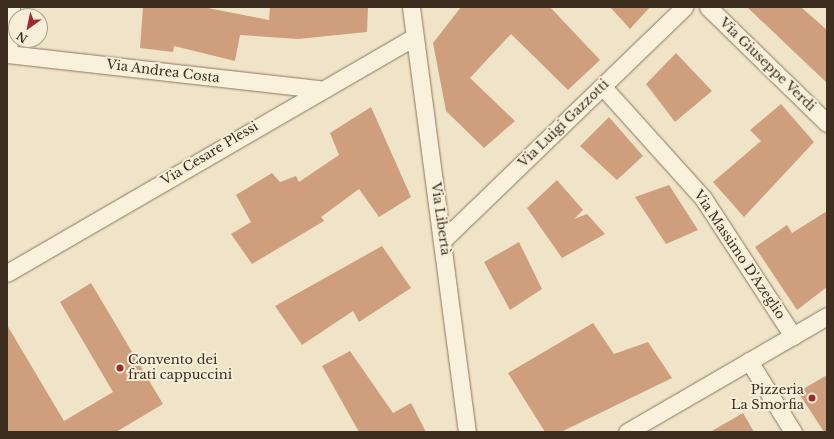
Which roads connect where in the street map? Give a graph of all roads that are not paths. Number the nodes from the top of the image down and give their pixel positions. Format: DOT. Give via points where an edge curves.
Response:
graph roads {
  1 [pos="11,7"];
  2 [pos="410,7"];
  3 [pos="684,7"];
  4 [pos="708,7"];
  5 [pos="414,37"];
  6 [pos="8,54"];
  7 [pos="603,87"];
  8 [pos="318,90"];
  9 [pos="827,123"];
  10 [pos="444,239"];
  11 [pos="7,273"];
  12 [pos="827,316"];
  13 [pos="793,336"];
  14 [pos="749,361"];
  15 [pos="467,432"];
  16 [pos="627,432"];
  17 [pos="793,432"];
  1 -- 6 [label="street"];
  2 -- 5 [label="street, Via Libertà"];
  3 -- 7 [label="street, Via Luigi Gazzotti"];
  4 -- 9 [label="street, Via Giuseppe Verdi"];
  5 -- 8 [label="street, Via Cesare Plessi"];
  5 -- 10 [label="street, Via Libertà"];
  6 -- 8 [label="street, Via Andrea Costa"];
  7 -- 10 [label="street, Via Luigi Gazzotti"];
  7 -- 13 [label="street, Via Massimo D'Azeglio" via="703,198"];
  8 -- 11 [label="street, Via Cesare Plessi"];
  10 -- 15 [label="street, Via Libertà"];
  12 -- 13 [label="street"];
  13 -- 14 [label="street"];
  14 -- 16 [label="street"];
  14 -- 17 [label="street"];
}
